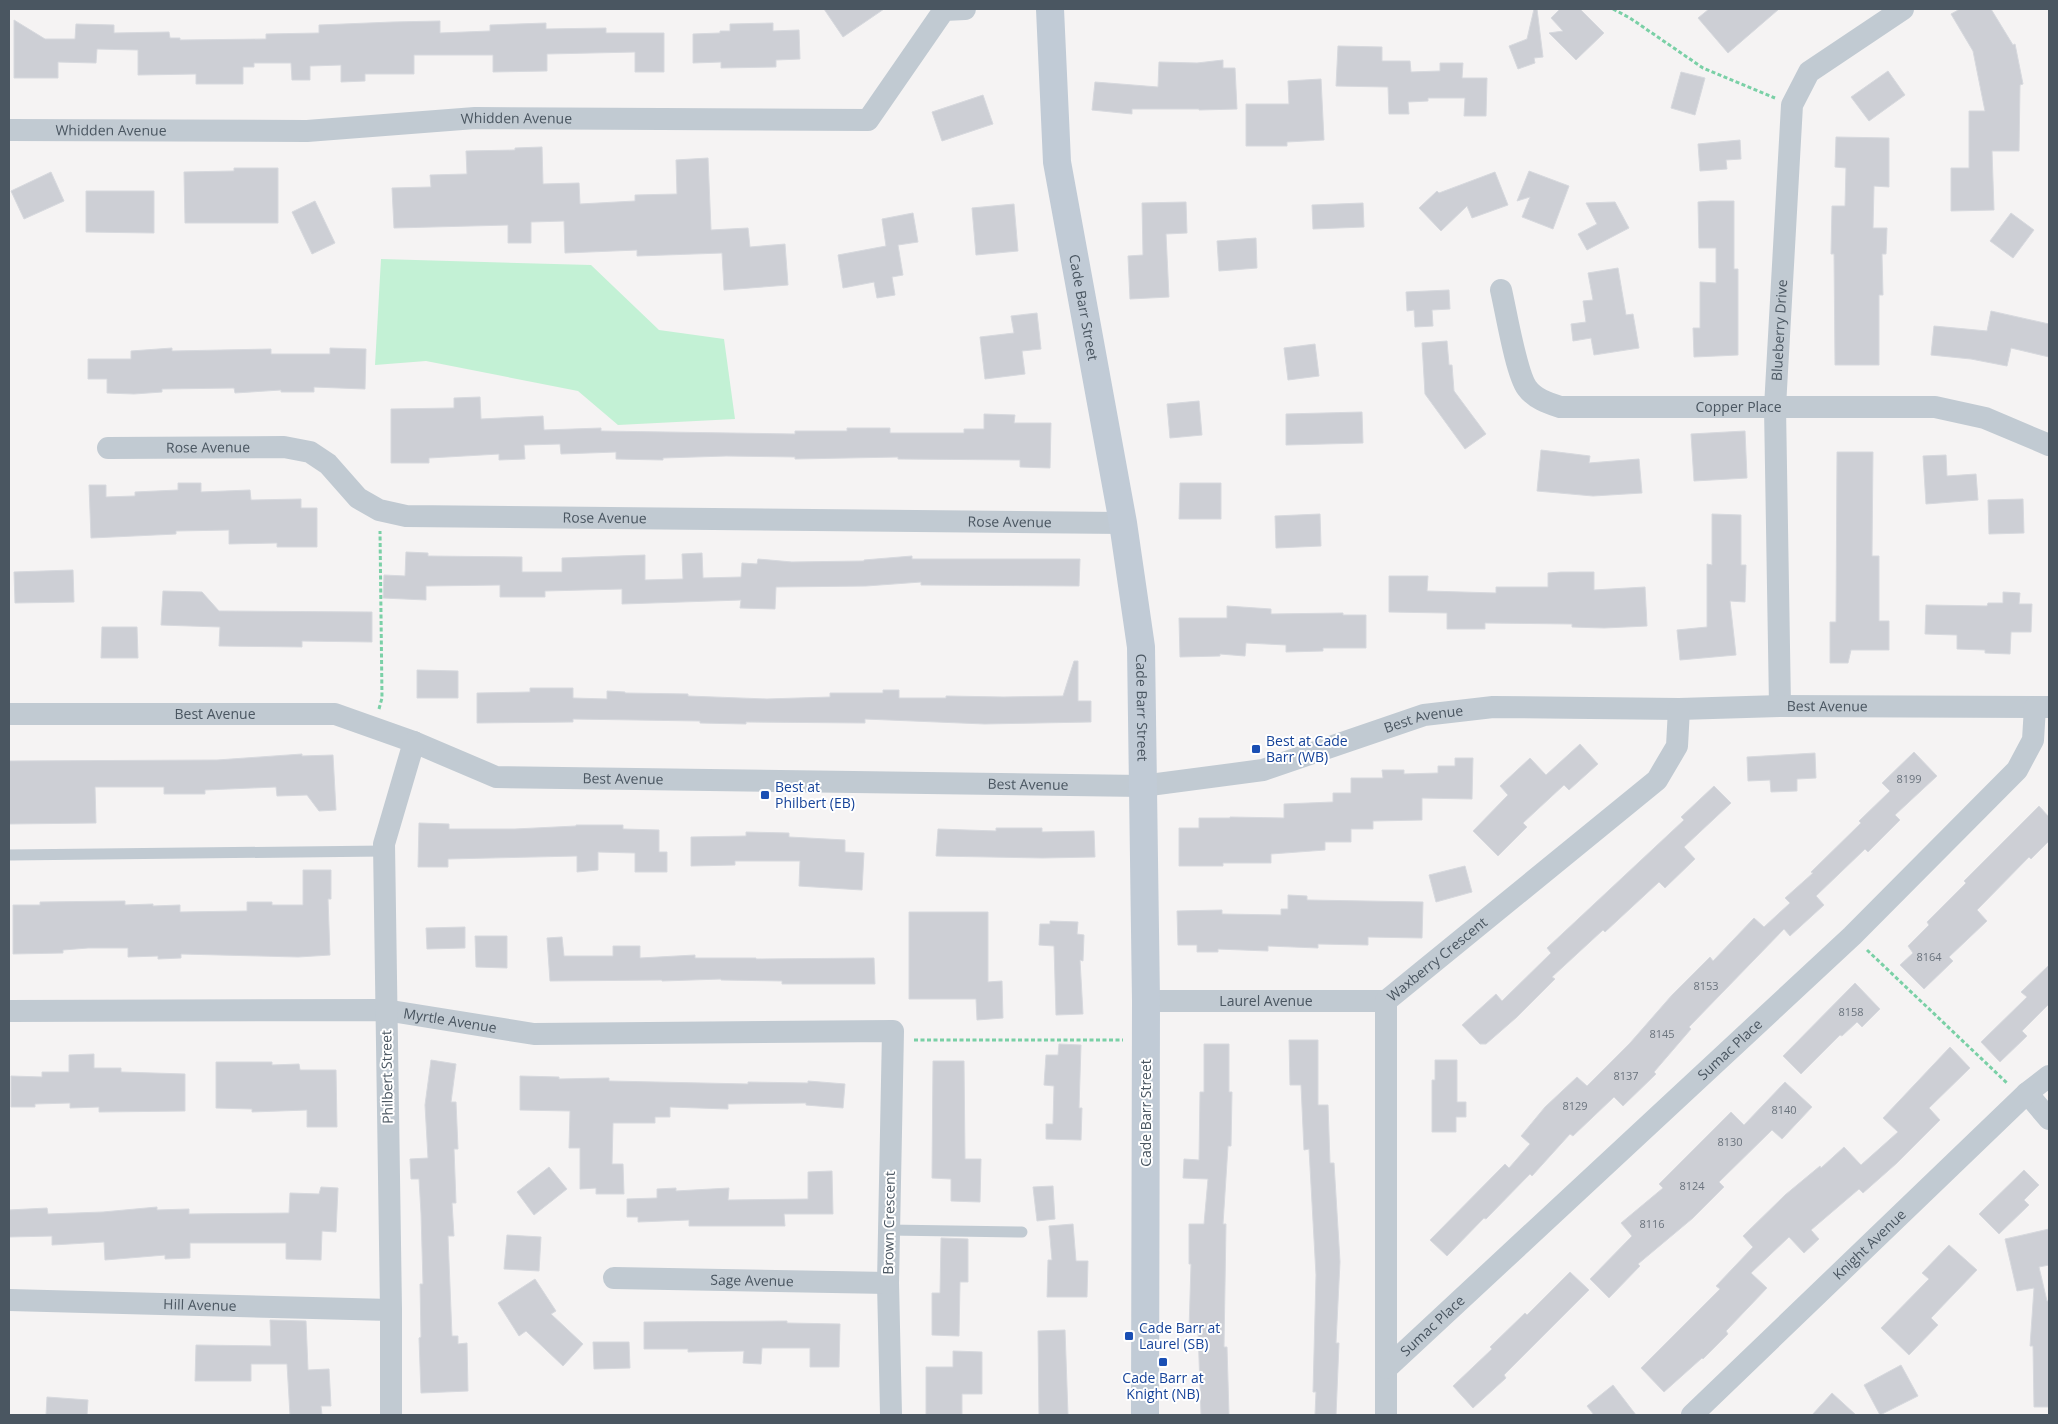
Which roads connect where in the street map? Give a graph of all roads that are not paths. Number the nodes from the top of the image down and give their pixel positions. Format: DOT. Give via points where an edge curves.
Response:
graph roads {
  1 [pos="965,9"];
  2 [pos="1050,9"];
  3 [pos="1903,9"];
  4 [pos="9,130"];
  5 [pos="1501,290"];
  6 [pos="1775,407"];
  7 [pos="2049,445"];
  8 [pos="108,448"];
  9 [pos="1123,523"];
  10 [pos="1780,706"];
  11 [pos="2042,707"];
  12 [pos="1679,709"];
  13 [pos="9,714"];
  14 [pos="414,742"];
  15 [pos="1142,786"];
  16 [pos="384,851"];
  17 [pos="9,855"];
  18 [pos="1146,1001"];
  19 [pos="1386,1001"];
  20 [pos="385,1010"];
  21 [pos="9,1011"];
  22 [pos="892,1035"];
  23 [pos="2049,1076"];
  24 [pos="2025,1095"];
  25 [pos="2049,1119"];
  26 [pos="889,1230"];
  27 [pos="1022,1232"];
  28 [pos="614,1278"];
  29 [pos="888,1283"];
  30 [pos="9,1300"];
  31 [pos="391,1310"];
  32 [pos="1387,1368"];
  33 [pos="390,1415"];
  34 [pos="891,1415"];
  35 [pos="1145,1415"];
  36 [pos="1386,1415"];
  37 [pos="1692,1415"];
  1 -- 4 [label="street, Whidden Avenue" via="944,10 868,120 475,118 307,131"];
  2 -- 9 [label="street, Cade Barr Street" via="1057,162"];
  3 -- 6 [label="street, Blueberry Drive" via="1809,72 1792,105"];
  5 -- 6 [label="street, Copper Place" via="1520,369 1527,388 1540,400 1560,407"];
  6 -- 7 [label="street, Copper Place" via="1935,407 1985,418"];
  6 -- 10 [label="street, Blueberry Drive"];
  8 -- 9 [label="street, Rose Avenue" via="284,447 310,452 328,464 358,498 380,510 406,516"];
  9 -- 15 [label="street, Cade Barr Street" via="1141,647"];
  10 -- 11 [label="street, Best Avenue"];
  10 -- 12 [label="street, Best Avenue"];
  11 -- 32 [label="street, Sumac Place" via="2033,740 2017,770 1852,936"];
  12 -- 15 [label="street, Best Avenue" via="1493,707 1424,715 1263,770"];
  12 -- 19 [label="street, Waxberry Crescent" via="1677,746 1657,780"];
  13 -- 14 [label="street, Best Avenue" via="335,714"];
  14 -- 15 [label="street, Best Avenue" via="496,777"];
  14 -- 16 [label="street, Philbert Street"];
  15 -- 18 [label="street, Cade Barr Street"];
  16 -- 17 [label="lane"];
  16 -- 20 [label="street, Philbert Street"];
  18 -- 19 [label="street, Laurel Avenue"];
  18 -- 35 [label="street, Cade Barr Street"];
  19 -- 32 [label="street, Waxberry Crescent"];
  20 -- 21 [label="street, Myrtle Avenue"];
  20 -- 22 [label="street, Myrtle Avenue" via="534,1034"];
  20 -- 31 [label="street, Philbert Street"];
  22 -- 26 [label="street, Brown Crescent"];
  23 -- 24 [label="street, Knight Avenue"];
  24 -- 25 [label="street"];
  24 -- 37 [label="street, Knight Avenue"];
  26 -- 27 [label="lane"];
  26 -- 29 [label="street, Brown Crescent"];
  28 -- 29 [label="street, Sage Avenue"];
  29 -- 34 [label="street, Brown Crescent"];
  30 -- 31 [label="street, Hill Avenue"];
  31 -- 33 [label="street, Philbert Street"];
  32 -- 36 [label="street, Waxberry Crescent"];
}
